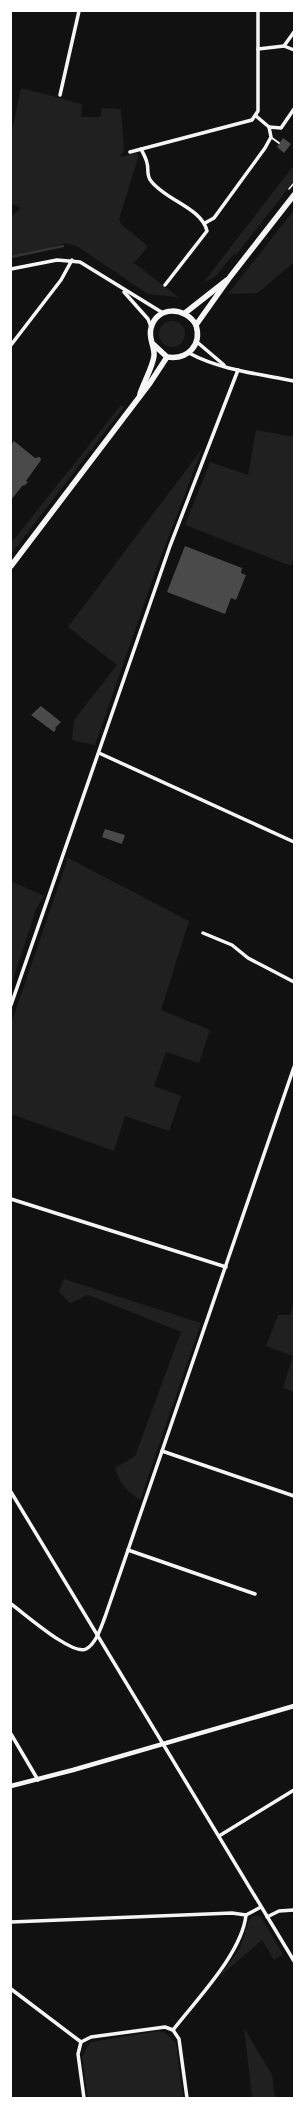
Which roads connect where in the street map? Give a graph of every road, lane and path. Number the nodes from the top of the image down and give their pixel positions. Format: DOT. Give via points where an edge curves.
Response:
graph roads {
  1 [pos="79,11"];
  2 [pos="258,11"];
  3 [pos="294,32"];
  4 [pos="284,46"];
  5 [pos="258,49"];
  6 [pos="294,50"];
  7 [pos="60,95"];
  8 [pos="294,109"];
  9 [pos="256,116"];
  10 [pos="269,127"];
  11 [pos="271,137"];
  12 [pos="279,143"];
  13 [pos="141,149"];
  14 [pos="130,152"];
  15 [pos="294,183"];
  16 [pos="285,195"];
  17 [pos="294,195"];
  18 [pos="205,223"];
  19 [pos="72,260"];
  20 [pos="11,269"];
  21 [pos="230,277"];
  22 [pos="165,285"];
  23 [pos="121,288"];
  24 [pos="162,313"];
  25 [pos="185,313"];
  26 [pos="196,325"];
  27 [pos="151,327"];
  28 [pos="197,342"];
  29 [pos="152,343"];
  30 [pos="11,345"];
  31 [pos="189,353"];
  32 [pos="168,358"];
  33 [pos="225,366"];
  34 [pos="238,370"];
  35 [pos="294,381"];
  36 [pos="138,398"];
  37 [pos="11,566"];
  38 [pos="99,753"];
  39 [pos="294,842"];
  40 [pos="203,933"];
  41 [pos="294,982"];
  42 [pos="11,1005"];
  43 [pos="294,1068"];
  44 [pos="11,1199"];
  45 [pos="226,1267"];
  46 [pos="162,1451"];
  47 [pos="11,1492"];
  48 [pos="294,1496"];
  49 [pos="128,1550"];
  50 [pos="254,1594"];
  51 [pos="11,1604"];
  52 [pos="97,1634"];
  53 [pos="294,1706"];
  54 [pos="11,1734"];
  55 [pos="164,1744"];
  56 [pos="38,1780"];
  57 [pos="11,1786"];
  58 [pos="294,1790"];
  59 [pos="219,1836"];
  60 [pos="261,1907"];
  61 [pos="294,1910"];
  62 [pos="246,1915"];
  63 [pos="267,1917"];
  64 [pos="11,1922"];
  65 [pos="294,1961"];
  66 [pos="11,1989"];
  67 [pos="173,2030"];
  68 [pos="81,2042"];
  69 [pos="84,2098"];
  70 [pos="187,2098"];
  1 -- 7 [label="street"];
  2 -- 5 [label="street"];
  3 -- 4 [label="street"];
  4 -- 5 [label="street"];
  4 -- 6 [label="street"];
  5 -- 9 [label="street"];
  8 -- 10 [label="street" via="281,128"];
  9 -- 10 [label="street"];
  9 -- 13 [label="street" via="252,120"];
  10 -- 11 [label="street"];
  11 -- 12 [label="lane"];
  11 -- 18 [label="street" via="214,218"];
  13 -- 14 [label="street"];
  13 -- 18 [label="street" via="150,180"];
  15 -- 16 [label="path"];
  17 -- 21 [label="main road"];
  18 -- 22 [label="street" via="207,231"];
  19 -- 20 [label="street" via="57,260"];
  19 -- 23 [label="street" via="88,265"];
  19 -- 30 [label="street" via="61,280"];
  21 -- 25 [label="main road"];
  21 -- 26 [label="main road"];
  23 -- 24 [label="street"];
  23 -- 27 [label="street" via="148,319"];
  24 -- 25 [label="main road"];
  24 -- 27 [label="main road"];
  25 -- 26 [label="main road"];
  26 -- 28 [label="main road"];
  27 -- 29 [label="main road"];
  28 -- 31 [label="main road"];
  28 -- 33 [label="street"];
  29 -- 32 [label="main road"];
  29 -- 36 [label="main road" via="154,356"];
  31 -- 32 [label="main road" via="179,358"];
  31 -- 33 [label="street"];
  32 -- 36 [label="main road"];
  33 -- 34 [label="street"];
  34 -- 35 [label="street"];
  34 -- 38 [label="street" via="167,553"];
  36 -- 37 [label="main road"];
  38 -- 39 [label="street"];
  38 -- 42 [label="street"];
  40 -- 41 [label="street" via="232,945 248,958"];
  43 -- 45 [label="street"];
  44 -- 45 [label="street"];
  45 -- 46 [label="street"];
  46 -- 48 [label="street"];
  46 -- 49 [label="street"];
  47 -- 52 [label="street"];
  49 -- 50 [label="street"];
  49 -- 52 [label="street" via="106,1617"];
  51 -- 52 [label="street" via="67,1645 79,1650 92,1645"];
  52 -- 55 [label="street"];
  53 -- 55 [label="street"];
  54 -- 56 [label="street"];
  55 -- 56 [label="street"];
  55 -- 59 [label="street"];
  56 -- 57 [label="street"];
  58 -- 59 [label="street"];
  59 -- 60 [label="street"];
  60 -- 62 [label="street"];
  60 -- 63 [label="street"];
  61 -- 63 [label="street" via="279,1911"];
  62 -- 64 [label="street" via="232,1913"];
  62 -- 67 [label="street" via="234,1951"];
  63 -- 65 [label="street"];
  66 -- 68 [label="street"];
  67 -- 68 [label="street" via="165,2027 119,2033 91,2037"];
  67 -- 70 [label="street" via="179,2038"];
  68 -- 69 [label="street" via="78,2054"];
}
